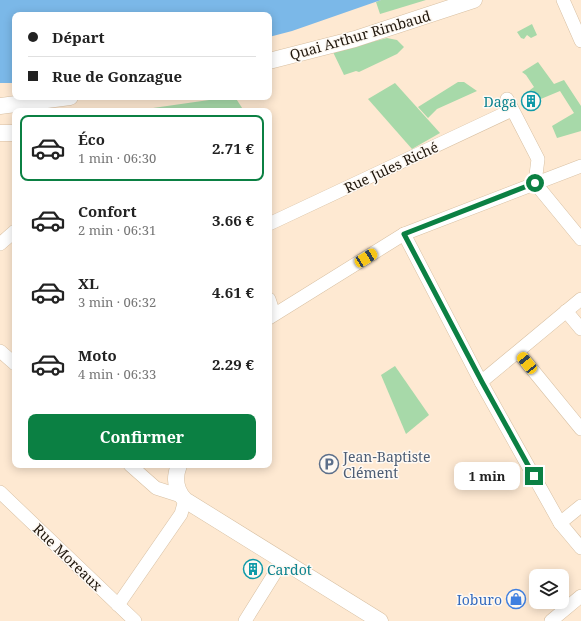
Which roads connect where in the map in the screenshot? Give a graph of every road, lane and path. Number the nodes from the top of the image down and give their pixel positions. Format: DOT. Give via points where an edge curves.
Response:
graph roads {
  1 [pos="474,0"];
  2 [pos="563,0"];
  3 [pos="581,41"];
  4 [pos="272,59"];
  5 [pos="0,98"];
  6 [pos="12,98"];
  7 [pos="49,100"];
  8 [pos="0,106"];
  9 [pos="0,133"];
  10 [pos="12,134"];
  11 [pos="581,166"];
  12 [pos="535,183"];
  13 [pos="272,223"];
  14 [pos="12,234"];
  15 [pos="404,234"];
  16 [pos="581,239"];
  17 [pos="0,244"];
  18 [pos="581,299"];
  19 [pos="566,311"];
  20 [pos="272,316"];
  21 [pos="581,329"];
  22 [pos="0,351"];
  23 [pos="518,352"];
  24 [pos="12,361"];
  25 [pos="482,382"];
  26 [pos="581,428"];
  27 [pos="133,468"];
  28 [pos="177,468"];
  29 [pos="0,492"];
  30 [pos="183,498"];
  31 [pos="581,506"];
  32 [pos="560,523"];
  33 [pos="581,548"];
  34 [pos="282,560"];
  35 [pos="581,596"];
  36 [pos="118,605"];
  37 [pos="135,621"];
  38 [pos="245,621"];
  39 [pos="380,621"];
  40 [pos="551,621"];
  1 -- 4 [label="main road, Quai Arthur Rimbaud" via="355,39"];
  2 -- 3 [label="street"];
  5 -- 6 [label="main road"];
  7 -- 8 [label="main road"];
  9 -- 10 [label="main road"];
  11 -- 12 [label="street"];
  12 -- 13 [label="street, Rue Jules Riché" via="538,159 510,105"];
  12 -- 15 [label="street"];
  12 -- 16 [label="street"];
  14 -- 17 [label="street"];
  15 -- 20 [label="street"];
  15 -- 25 [label="street"];
  18 -- 19 [label="street"];
  19 -- 21 [label="street"];
  19 -- 23 [label="street"];
  22 -- 24 [label="street"];
  23 -- 25 [label="street"];
  23 -- 26 [label="street"];
  25 -- 32 [label="street"];
  27 -- 30 [label="street" via="156,488"];
  28 -- 30 [label="main road" via="177,486"];
  29 -- 36 [label="street, Rue Moreaux"];
  30 -- 34 [label="main road"];
  30 -- 36 [label="street" via="180,514"];
  31 -- 32 [label="street"];
  32 -- 33 [label="street"];
  34 -- 38 [label="street"];
  34 -- 39 [label="main road"];
  35 -- 40 [label="street"];
  36 -- 37 [label="street, Rue Moreaux"];
}
